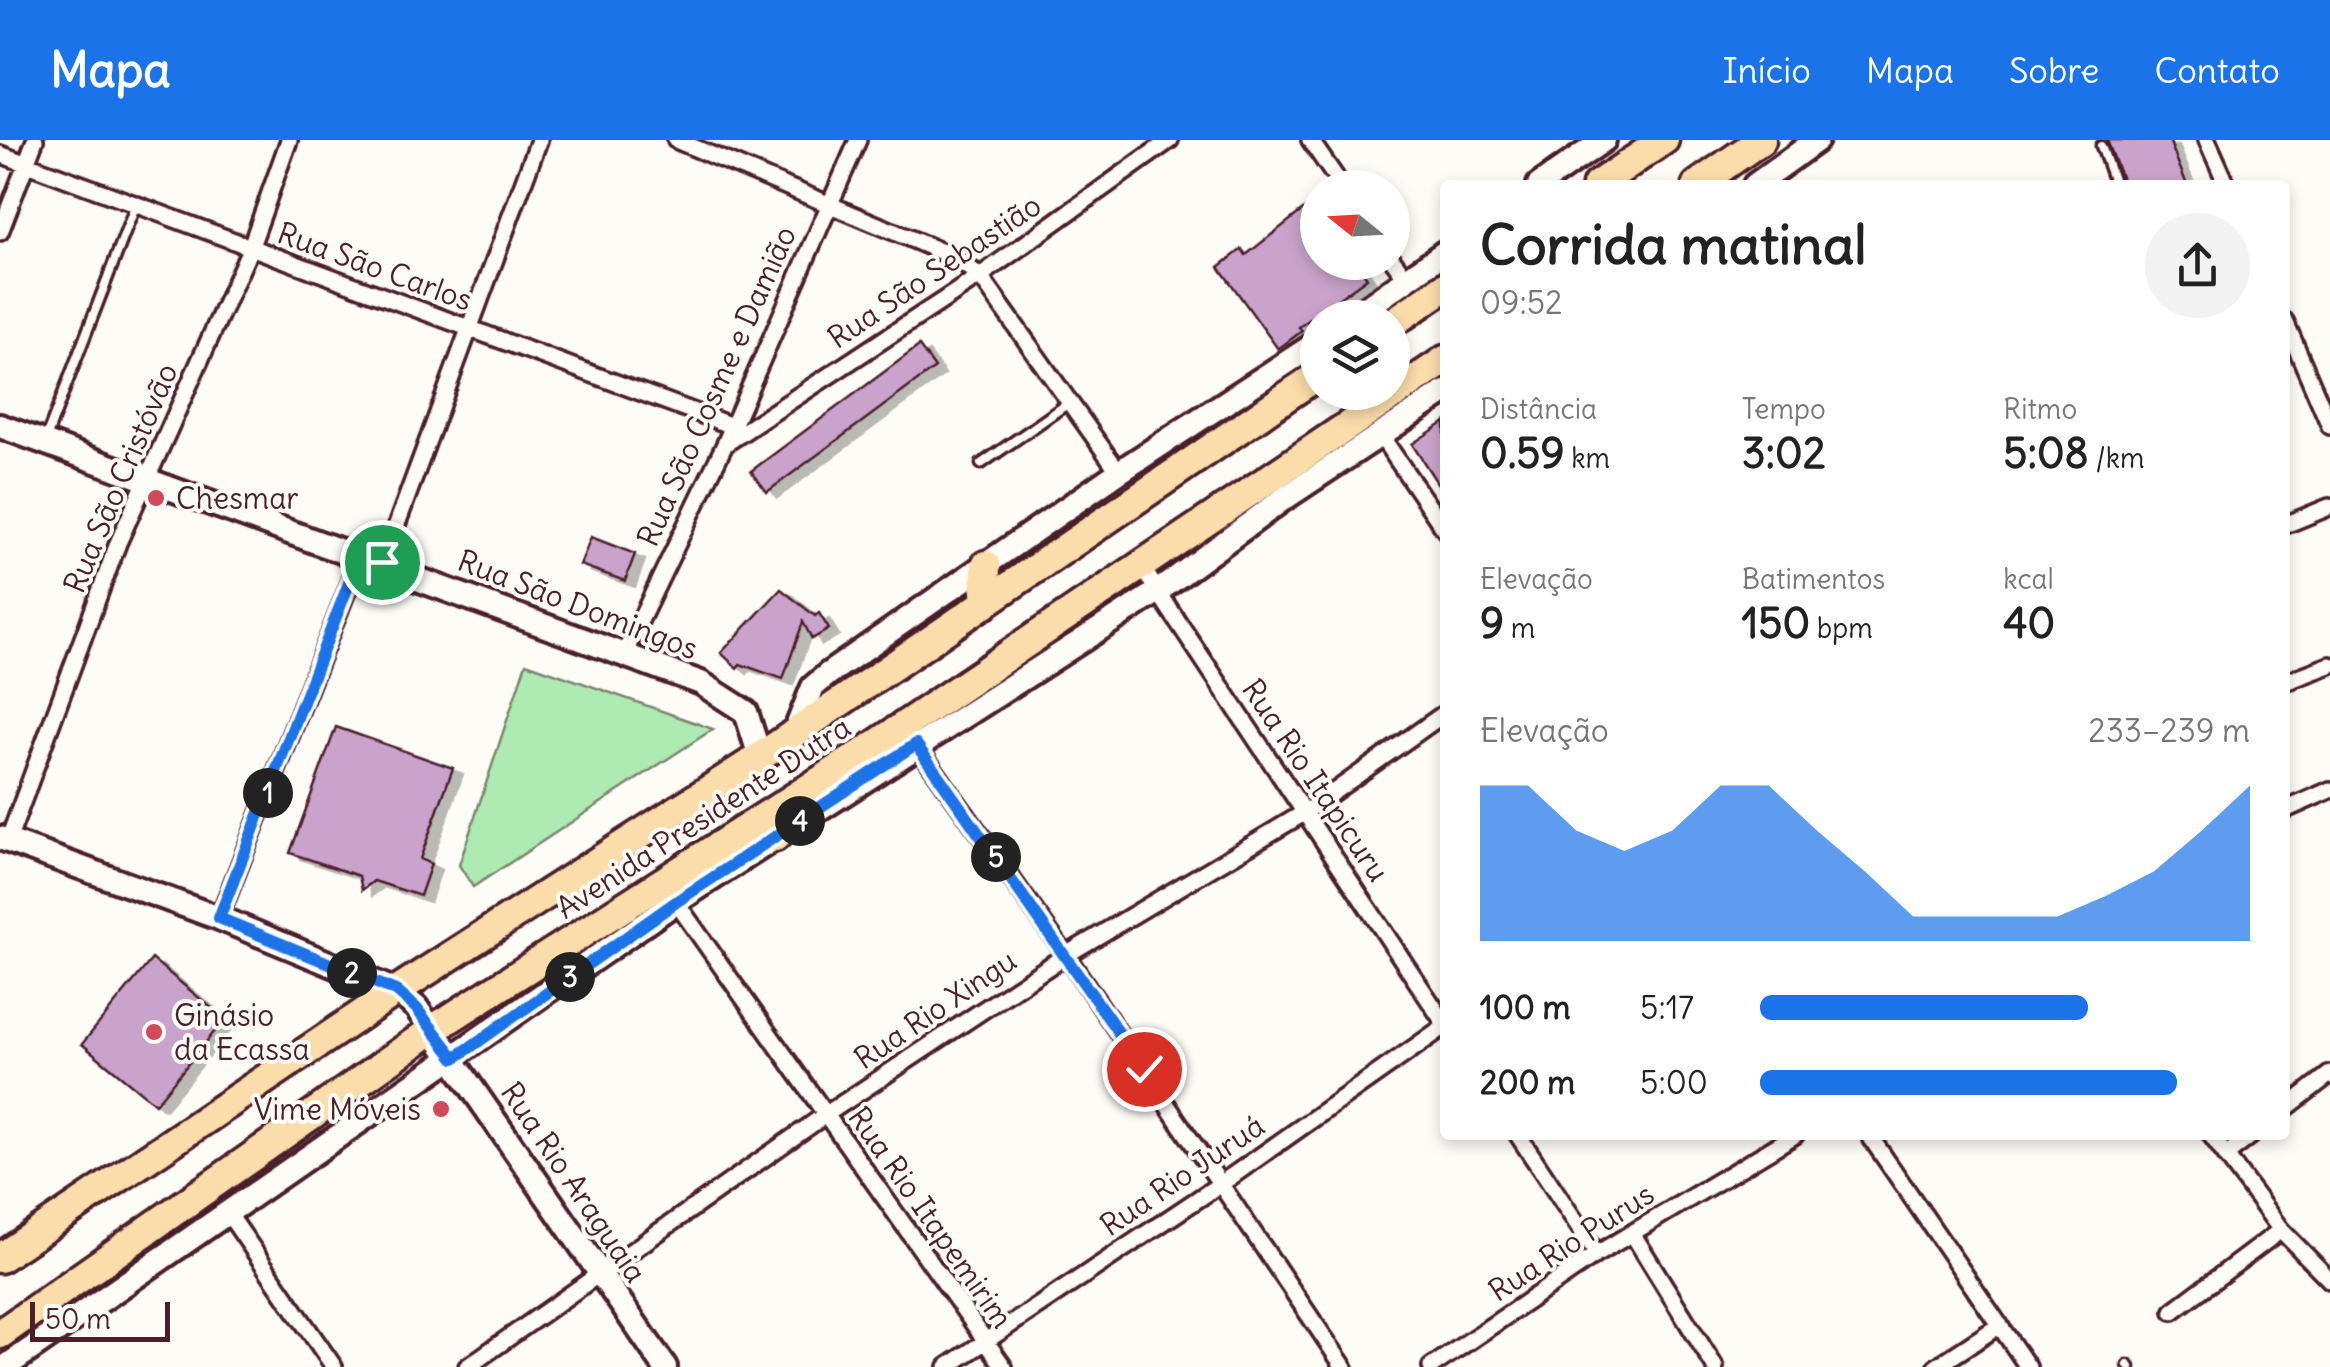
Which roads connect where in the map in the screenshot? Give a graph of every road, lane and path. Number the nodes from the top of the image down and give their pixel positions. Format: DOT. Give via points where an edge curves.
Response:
graph roads {
  1 [pos="34,140"];
  2 [pos="288,140"];
  3 [pos="539,140"];
  4 [pos="676,140"];
  5 [pos="858,140"];
  6 [pos="1170,140"];
  7 [pos="1310,140"];
  8 [pos="1604,140"];
  9 [pos="1664,140"];
  10 [pos="1761,140"];
  11 [pos="1816,140"];
  12 [pos="2208,140"];
  13 [pos="2101,146"];
  14 [pos="0,154"];
  15 [pos="26,164"];
  16 [pos="1331,170"];
  17 [pos="1546,180"];
  18 [pos="1604,180"];
  19 [pos="1704,180"];
  20 [pos="1762,180"];
  21 [pos="2113,180"];
  22 [pos="2225,180"];
  23 [pos="828,200"];
  24 [pos="135,207"];
  25 [pos="0,232"];
  26 [pos="250,249"];
  27 [pos="1440,256"];
  28 [pos="980,276"];
  29 [pos="1410,277"];
  30 [pos="1406,280"];
  31 [pos="1440,290"];
  32 [pos="1377,300"];
  33 [pos="1410,311"];
  34 [pos="470,330"];
  35 [pos="2290,333"];
  36 [pos="1300,354"];
  37 [pos="1440,363"];
  38 [pos="1300,387"];
  39 [pos="1440,395"];
  40 [pos="1070,402"];
  41 [pos="0,426"];
  42 [pos="732,426"];
  43 [pos="2330,426"];
  44 [pos="1382,436"];
  45 [pos="45,442"];
  46 [pos="725,444"];
  47 [pos="980,464"];
  48 [pos="1119,472"];
  49 [pos="150,478"];
  50 [pos="1282,500"];
  51 [pos="1240,502"];
  52 [pos="2329,507"];
  53 [pos="1440,523"];
  54 [pos="2290,524"];
  55 [pos="372,559"];
  56 [pos="986,565"];
  57 [pos="1141,566"];
  58 [pos="1157,592"];
  59 [pos="984,604"];
  60 [pos="624,654"];
  61 [pos="2330,664"];
  62 [pos="2290,680"];
  63 [pos="1440,717"];
  64 [pos="794,734"];
  65 [pos="916,744"];
  66 [pos="859,756"];
  67 [pos="760,757"];
  68 [pos="2330,790"];
  69 [pos="2290,808"];
  70 [pos="1304,813"];
  71 [pos="776,837"];
  72 [pos="4,839"];
  73 [pos="676,902"];
  74 [pos="219,918"];
  75 [pos="616,927"];
  76 [pos="1066,955"];
  77 [pos="396,991"];
  78 [pos="1440,1017"];
  79 [pos="434,1028"];
  80 [pos="1440,1029"];
  81 [pos="455,1058"];
  82 [pos="2330,1074"];
  83 [pos="2290,1106"];
  84 [pos="825,1115"];
  85 [pos="311,1116"];
  86 [pos="1521,1140"];
  87 [pos="1787,1140"];
  88 [pos="1872,1140"];
  89 [pos="2215,1140"];
  90 [pos="2246,1140"];
  91 [pos="328,1145"];
  92 [pos="2226,1156"];
  93 [pos="1222,1184"];
  94 [pos="228,1213"];
  95 [pos="2281,1230"];
  96 [pos="1632,1233"];
  97 [pos="1597,1254"];
  98 [pos="0,1258"];
  99 [pos="599,1277"];
  100 [pos="2330,1280"];
  101 [pos="88,1289"];
  102 [pos="2174,1311"];
  103 [pos="2000,1325"];
  104 [pos="0,1334"];
  105 [pos="985,1339"];
  106 [pos="5,1367"];
  107 [pos="334,1367"];
  108 [pos="467,1367"];
  109 [pos="665,1367"];
  110 [pos="947,1367"];
  111 [pos="1004,1367"];
  112 [pos="1344,1367"];
  113 [pos="1431,1367"];
  114 [pos="1715,1367"];
  115 [pos="1936,1367"];
  116 [pos="2028,1367"];
  1 -- 15 [label="street"];
  2 -- 26 [label="street, Rua São Cristóvão"];
  3 -- 34 [label="street"];
  4 -- 23 [label="street"];
  5 -- 23 [label="street, Rua São Cosme e Damião"];
  6 -- 28 [label="street, Rua São Sebastião"];
  7 -- 16 [label="street"];
  8 -- 17 [label="street"];
  9 -- 18 [label="highway"];
  10 -- 19 [label="highway"];
  11 -- 20 [label="street"];
  12 -- 22 [label="street"];
  13 -- 21 [label="lane"];
  14 -- 15 [label="street, Rua São Carlos"];
  15 -- 24 [label="street, Rua São Carlos"];
  15 -- 25 [label="street"];
  23 -- 28 [label="street" via="924,241"];
  23 -- 42 [label="street, Rua São Cosme e Damião"];
  24 -- 26 [label="street, Rua São Carlos"];
  24 -- 45 [label="lane"];
  26 -- 34 [label="street, Rua São Carlos"];
  26 -- 49 [label="street, Rua São Cristóvão"];
  27 -- 29 [label="street"];
  28 -- 40 [label="street"];
  28 -- 46 [label="street, Rua São Sebastião"];
  30 -- 32 [label="street"];
  31 -- 33 [label="highway"];
  34 -- 42 [label="street, Rua São Carlos"];
  34 -- 55 [label="street"];
  35 -- 43 [label="street"];
  36 -- 48 [label="street"];
  37 -- 51 [label="highway, Avenida Presidente Dutra"];
  38 -- 59 [label="highway, Avenida Presidente Dutra"];
  39 -- 44 [label="street, Avenida Presidente Dutra"];
  40 -- 47 [label="lane"];
  40 -- 48 [label="street"];
  41 -- 45 [label="street, Rua São Domingos"];
  42 -- 46 [label="street, Rua São Cosme e Damião"];
  44 -- 50 [label="street, Avenida Presidente Dutra"];
  44 -- 53 [label="street"];
  45 -- 49 [label="street, Rua São Domingos"];
  46 -- 60 [label="street, Rua São Cosme e Damião"];
  48 -- 56 [label="street"];
  49 -- 55 [label="street, Rua São Domingos"];
  49 -- 72 [label="street, Rua São Cristóvão" via="118,543"];
  50 -- 51 [label="highway"];
  50 -- 58 [label="street, Avenida Presidente Dutra"];
  51 -- 57 [label="highway, Avenida Presidente Dutra"];
  52 -- 54 [label="street"];
  55 -- 60 [label="street, Rua São Domingos"];
  55 -- 74 [label="street"];
  56 -- 59 [label="highway"];
  56 -- 64 [label="street" via="813,687"];
  57 -- 58 [label="street, Rua Rio Itapicuru"];
  57 -- 66 [label="highway, Avenida Presidente Dutra"];
  58 -- 65 [label="street, Avenida Presidente Dutra"];
  58 -- 70 [label="street, Rua Rio Itapicuru"];
  59 -- 64 [label="highway, Avenida Presidente Dutra"];
  60 -- 67 [label="street, Rua São Domingos" via="733,700 749,718"];
  61 -- 62 [label="street"];
  63 -- 70 [label="street, Rua Rio Xingu"];
  64 -- 67 [label="highway, Avenida Presidente Dutra"];
  65 -- 71 [label="street, Avenida Presidente Dutra"];
  65 -- 76 [label="street"];
  66 -- 71 [label="highway"];
  66 -- 75 [label="highway, Avenida Presidente Dutra"];
  67 -- 77 [label="highway, Avenida Presidente Dutra"];
  68 -- 69 [label="street"];
  70 -- 76 [label="street, Rua Rio Xingu"];
  70 -- 78 [label="street, Rua Rio Itapicuru"];
  71 -- 73 [label="street, Avenida Presidente Dutra"];
  72 -- 74 [label="street"];
  73 -- 75 [label="street, Avenida Presidente Dutra"];
  73 -- 84 [label="street, Rua Rio Itapemirim"];
  74 -- 77 [label="street"];
  75 -- 79 [label="highway, Avenida Presidente Dutra"];
  75 -- 81 [label="street, Avenida Presidente Dutra"];
  76 -- 84 [label="street, Rua Rio Xingu"];
  76 -- 93 [label="street"];
  77 -- 79 [label="street, Rua Rio Araguaia"];
  77 -- 98 [label="highway, Avenida Presidente Dutra"];
  79 -- 81 [label="street, Rua Rio Araguaia"];
  79 -- 85 [label="highway, Avenida Presidente Dutra"];
  80 -- 93 [label="street, Rua Rio Juruá"];
  81 -- 91 [label="street, Avenida Presidente Dutra"];
  81 -- 99 [label="street, Rua Rio Araguaia"];
  82 -- 83 [label="street"];
  84 -- 99 [label="street, Rua Rio Xingu"];
  84 -- 105 [label="street, Rua Rio Itapemirim"];
  85 -- 91 [label="street"];
  85 -- 101 [label="highway, Avenida Presidente Dutra"];
  86 -- 97 [label="street"];
  87 -- 96 [label="street, Rua Rio Purus"];
  88 -- 103 [label="street"];
  89 -- 92 [label="street"];
  90 -- 92 [label="street"];
  91 -- 94 [label="street, Avenida Presidente Dutra"];
  92 -- 95 [label="street"];
  93 -- 105 [label="street, Rua Rio Juruá"];
  93 -- 112 [label="street"];
  94 -- 101 [label="street, Avenida Presidente Dutra"];
  94 -- 107 [label="street"];
  95 -- 100 [label="street"];
  95 -- 102 [label="street"];
  96 -- 97 [label="street, Rua Rio Purus"];
  96 -- 114 [label="street"];
  97 -- 113 [label="street, Rua Rio Purus"];
  99 -- 108 [label="street, Rua Rio Xingu"];
  99 -- 109 [label="street, Rua Rio Araguaia"];
  101 -- 104 [label="highway, Avenida Presidente Dutra"];
  101 -- 106 [label="street, Avenida Presidente Dutra"];
  103 -- 115 [label="street"];
  103 -- 116 [label="street"];
  105 -- 110 [label="street, Rua Rio Juruá"];
  105 -- 111 [label="street, Rua Rio Itapemirim"];
}
